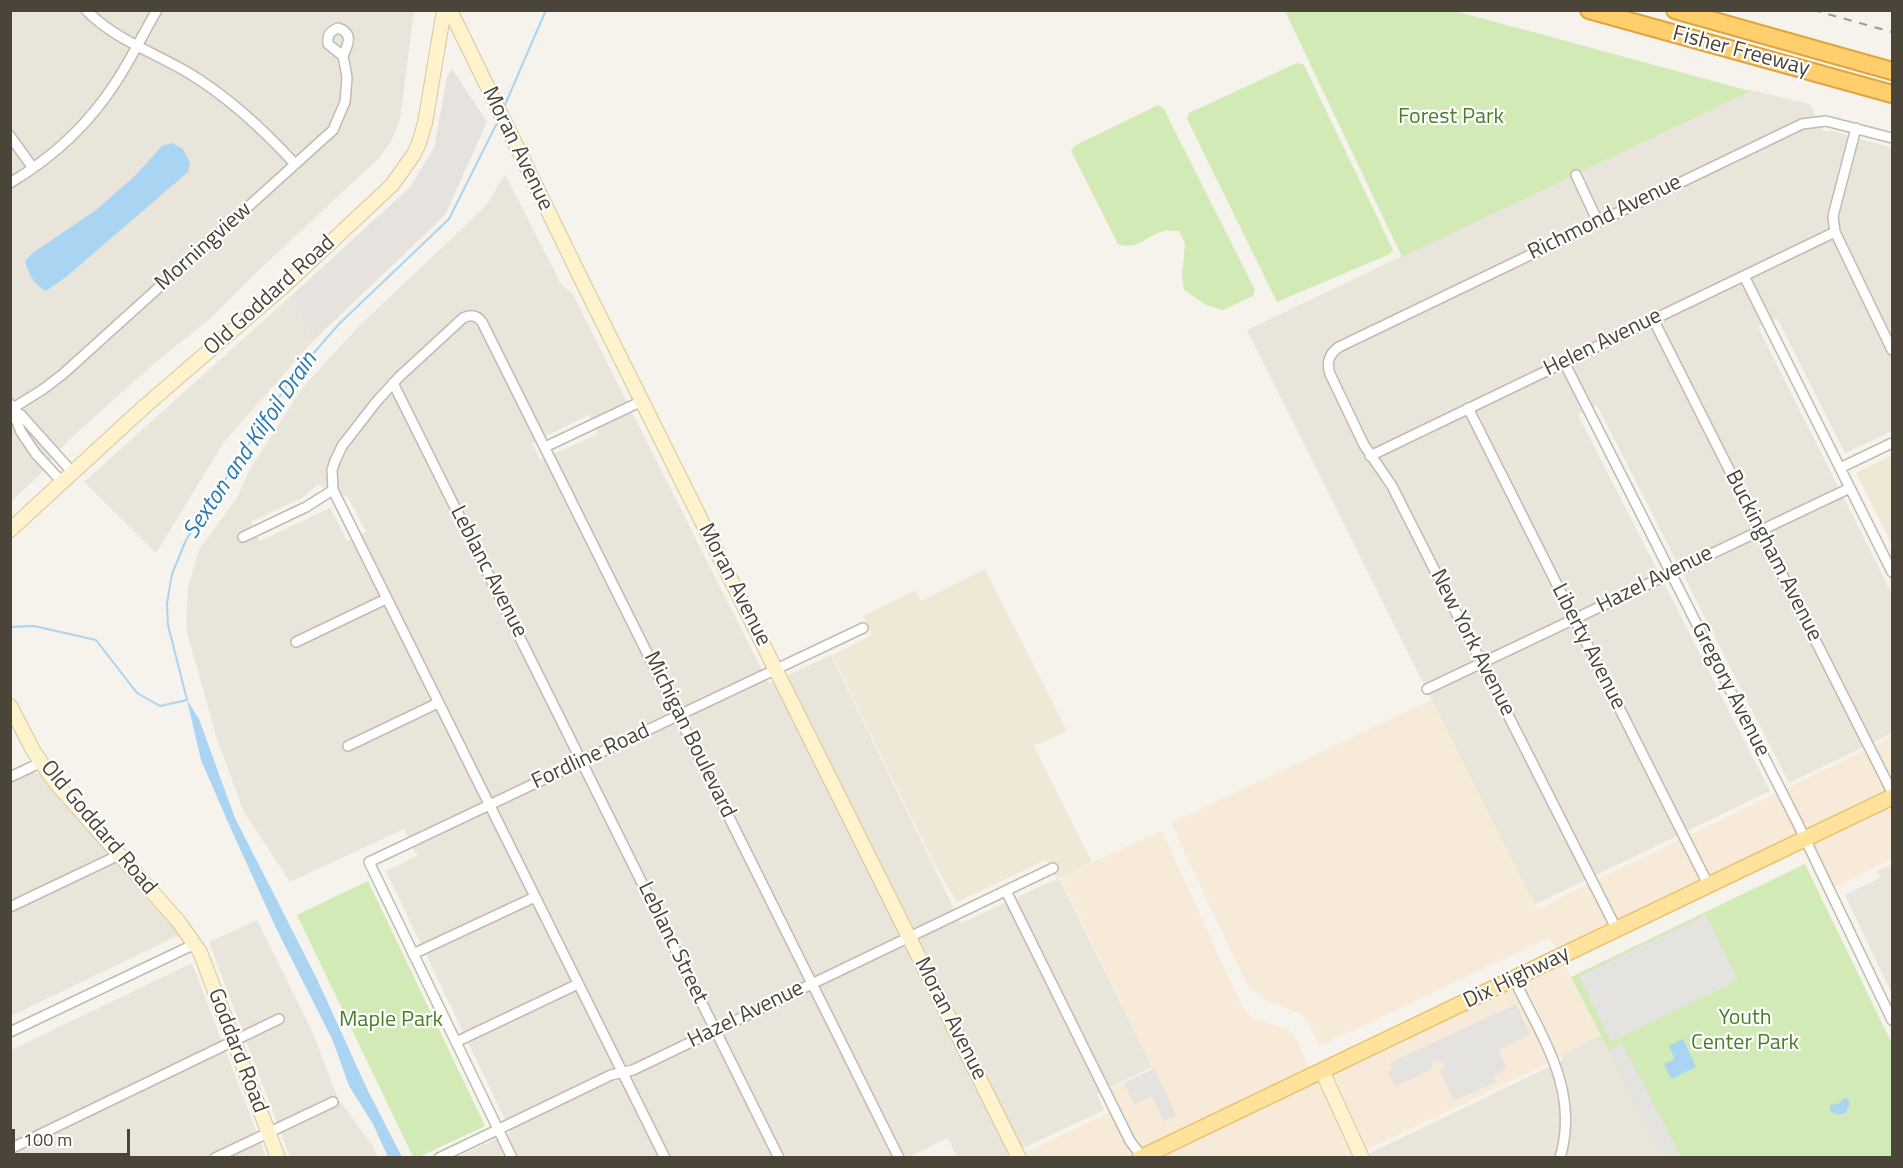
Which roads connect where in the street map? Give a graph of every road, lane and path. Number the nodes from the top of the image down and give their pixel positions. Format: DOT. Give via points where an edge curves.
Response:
graph roads {
  1 [pos="86,10"];
  2 [pos="157,10"];
  3 [pos="444,10"];
  4 [pos="450,10"];
  5 [pos="1588,10"];
  6 [pos="1675,10"];
  7 [pos="137,46"];
  8 [pos="343,56"];
  9 [pos="1893,70"];
  10 [pos="1893,94"];
  11 [pos="1857,128"];
  12 [pos="10,136"];
  13 [pos="1893,138"];
  14 [pos="295,164"];
  15 [pos="33,168"];
  16 [pos="1576,175"];
  17 [pos="10,183"];
  18 [pos="1598,222"];
  19 [pos="1835,232"];
  20 [pos="1744,276"];
  21 [pos="1653,319"];
  22 [pos="1893,350"];
  23 [pos="1329,358"];
  24 [pos="1564,362"];
  25 [pos="393,383"];
  26 [pos="642,401"];
  27 [pos="12,407"];
  28 [pos="1468,408"];
  29 [pos="1893,442"];
  30 [pos="46,444"];
  31 [pos="545,447"];
  32 [pos="36,454"];
  33 [pos="1370,456"];
  34 [pos="1840,468"];
  35 [pos="73,472"];
  36 [pos="63,483"];
  37 [pos="1850,488"];
  38 [pos="333,490"];
  39 [pos="1760,530"];
  40 [pos="10,531"];
  41 [pos="243,537"];
  42 [pos="1893,572"];
  43 [pos="1670,573"];
  44 [pos="386,599"];
  45 [pos="1574,619"];
  46 [pos="863,628"];
  47 [pos="296,642"];
  48 [pos="1482,663"];
  49 [pos="776,669"];
  50 [pos="1427,689"];
  51 [pos="438,703"];
  52 [pos="10,706"];
  53 [pos="679,715"];
  54 [pos="348,746"];
  55 [pos="582,761"];
  56 [pos="40,763"];
  57 [pos="10,777"];
  58 [pos="1893,792"];
  59 [pos="1893,797"];
  60 [pos="490,805"];
  61 [pos="1805,840"];
  62 [pos="118,855"];
  63 [pos="1053,868"];
  64 [pos="1708,886"];
  65 [pos="1006,891"];
  66 [pos="535,897"];
  67 [pos="10,907"];
  68 [pos="1617,930"];
  69 [pos="909,937"];
  70 [pos="195,944"];
  71 [pos="413,954"];
  72 [pos="1514,979"];
  73 [pos="812,983"];
  74 [pos="578,984"];
  75 [pos="279,1019"];
  76 [pos="1893,1020"];
  77 [pos="715,1029"];
  78 [pos="10,1032"];
  79 [pos="234,1041"];
  80 [pos="456,1042"];
  81 [pos="1322,1071"];
  82 [pos="623,1072"];
  83 [pos="333,1102"];
  84 [pos="498,1129"];
  85 [pos="268,1132"];
  86 [pos="10,1149"];
  87 [pos="1142,1157"];
  88 [pos="215,1158"];
  89 [pos="278,1158"];
  90 [pos="439,1158"];
  91 [pos="512,1158"];
  92 [pos="665,1158"];
  93 [pos="779,1158"];
  94 [pos="899,1158"];
  95 [pos="1019,1158"];
  96 [pos="1362,1158"];
  97 [pos="1560,1158"];
  1 -- 7 [label="street" via="108,30"];
  2 -- 7 [label="street"];
  3 -- 35 [label="street, Old Goddard Road" via="425,123 414,154 392,185"];
  4 -- 26 [label="street, Moran Avenue"];
  5 -- 10 [label="highway, Fisher Freeway"];
  6 -- 9 [label="highway, Fisher Freeway"];
  7 -- 14 [label="street" via="224,97"];
  7 -- 15 [label="street" via="92,114"];
  8 -- 14 [label="street, Morningview" via="347,88 339,119 323,141"];
  11 -- 13 [label="street, Richmond Avenue"];
  11 -- 18 [label="street, Richmond Avenue" via="1826,121 1802,124"];
  11 -- 19 [label="street" via="1833,216"];
  12 -- 15 [label="street"];
  14 -- 27 [label="street, Morningview" via="63,374"];
  15 -- 17 [label="street"];
  16 -- 18 [label="street"];
  18 -- 23 [label="street, Richmond Avenue" via="1339,347"];
  19 -- 20 [label="street, Helen Avenue"];
  19 -- 22 [label="street"];
  20 -- 21 [label="street, Helen Avenue"];
  20 -- 34 [label="street"];
  21 -- 24 [label="street, Helen Avenue"];
  21 -- 39 [label="street, Buckingham Avenue"];
  23 -- 33 [label="street, New York Avenue" via="1330,374"];
  24 -- 28 [label="street, Helen Avenue"];
  24 -- 43 [label="street, Gregory Avenue"];
  25 -- 31 [label="street, Michigan Boulevard" via="463,318 474,316 482,322"];
  25 -- 38 [label="street" via="339,452 332,470"];
  25 -- 55 [label="street, Leblanc Avenue"];
  26 -- 31 [label="street"];
  26 -- 49 [label="street, Moran Avenue"];
  27 -- 30 [label="street"];
  27 -- 32 [label="street" via="21,432"];
  28 -- 33 [label="street, Helen Avenue"];
  28 -- 45 [label="street, Liberty Avenue"];
  29 -- 34 [label="street"];
  30 -- 32 [label="street"];
  30 -- 35 [label="street"];
  31 -- 53 [label="street, Michigan Boulevard"];
  32 -- 36 [label="street"];
  33 -- 48 [label="street, New York Avenue" via="1392,486"];
  34 -- 37 [label="street"];
  35 -- 36 [label="street, Old Goddard Road"];
  36 -- 40 [label="street, Old Goddard Road"];
  37 -- 39 [label="street, Hazel Avenue"];
  37 -- 42 [label="street"];
  38 -- 41 [label="street"];
  38 -- 44 [label="street"];
  39 -- 43 [label="street, Hazel Avenue"];
  39 -- 58 [label="street, Buckingham Avenue"];
  43 -- 45 [label="street, Hazel Avenue"];
  43 -- 61 [label="street, Gregory Avenue"];
  44 -- 47 [label="street"];
  44 -- 51 [label="street"];
  45 -- 48 [label="street, Hazel Avenue"];
  45 -- 64 [label="street, Liberty Avenue"];
  46 -- 49 [label="street, Fordline Road"];
  48 -- 50 [label="street, Hazel Avenue"];
  48 -- 68 [label="street, New York Avenue"];
  49 -- 53 [label="street, Fordline Road"];
  49 -- 69 [label="street, Moran Avenue"];
  51 -- 54 [label="street"];
  51 -- 60 [label="street"];
  52 -- 56 [label="street, Old Goddard Road"];
  53 -- 55 [label="street, Fordline Road"];
  53 -- 73 [label="street, Michigan Boulevard"];
  55 -- 60 [label="street, Fordline Road"];
  55 -- 77 [label="street, Leblanc Street"];
  56 -- 57 [label="street"];
  56 -- 62 [label="street, Old Goddard Road"];
  59 -- 61 [label="main road, Dix Highway"];
  60 -- 66 [label="street"];
  60 -- 71 [label="street, Fordline Road" via="369,862"];
  61 -- 64 [label="main road, Dix Highway"];
  61 -- 76 [label="street, Gregory Avenue"];
  62 -- 67 [label="street"];
  62 -- 70 [label="street, Old Goddard Road"];
  63 -- 65 [label="street, Hazel Avenue"];
  64 -- 68 [label="main road, Dix Highway"];
  65 -- 69 [label="street, Hazel Avenue"];
  65 -- 87 [label="street"];
  66 -- 71 [label="street"];
  66 -- 74 [label="street"];
  68 -- 72 [label="main road, Dix Highway"];
  69 -- 73 [label="street, Hazel Avenue"];
  69 -- 95 [label="street, Moran Avenue"];
  70 -- 78 [label="street"];
  70 -- 79 [label="street, Goddard Road"];
  71 -- 80 [label="street"];
  72 -- 81 [label="main road, Dix Highway"];
  72 -- 97 [label="street" via="1563,1088 1567,1125"];
  73 -- 77 [label="street, Hazel Avenue"];
  73 -- 94 [label="street, Michigan Boulevard"];
  74 -- 80 [label="street"];
  74 -- 82 [label="street"];
  75 -- 79 [label="street"];
  77 -- 82 [label="street, Hazel Avenue"];
  77 -- 93 [label="street, Leblanc Street"];
  79 -- 85 [label="street, Goddard Road"];
  79 -- 86 [label="street"];
  80 -- 84 [label="street"];
  81 -- 87 [label="main road, Dix Highway"];
  81 -- 96 [label="street"];
  82 -- 84 [label="street, Hazel Avenue"];
  82 -- 92 [label="street"];
  83 -- 85 [label="street"];
  84 -- 90 [label="street, Hazel Avenue"];
  84 -- 91 [label="street"];
  85 -- 88 [label="street"];
  85 -- 89 [label="street, Goddard Road"];
}
